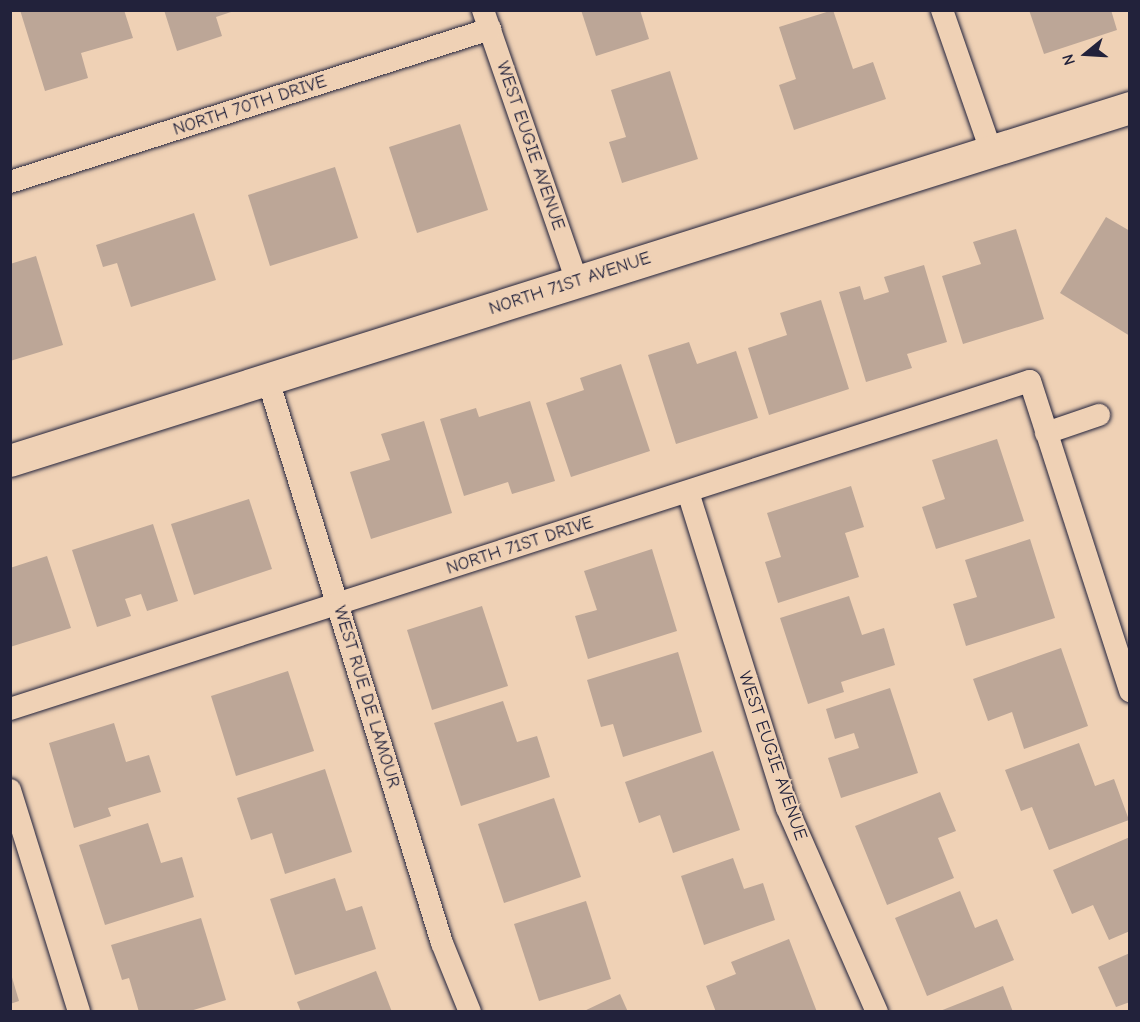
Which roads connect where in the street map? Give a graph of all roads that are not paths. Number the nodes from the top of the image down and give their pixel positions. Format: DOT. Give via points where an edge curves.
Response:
graph roads {
  1 [pos="942,10"];
  2 [pos="487,20"];
  3 [pos="1130,108"];
  4 [pos="991,151"];
  5 [pos="10,183"];
  6 [pos="577,281"];
  7 [pos="268,380"];
  8 [pos="1099,415"];
  9 [pos="1046,433"];
  10 [pos="10,460"];
  11 [pos="688,492"];
  12 [pos="337,604"];
  13 [pos="1130,692"];
  14 [pos="10,709"];
  15 [pos="10,789"];
  16 [pos="79,1011"];
  17 [pos="470,1011"];
  18 [pos="877,1011"];
  1 -- 4 [label="street"];
  2 -- 5 [label="street, NORTH 70TH DRIVE"];
  2 -- 6 [label="street, WEST EUGIE AVENUE"];
  3 -- 4 [label="street, NORTH 71ST AVENUE"];
  4 -- 6 [label="street, NORTH 71ST AVENUE"];
  6 -- 7 [label="street, NORTH 71ST AVENUE"];
  7 -- 10 [label="street, NORTH 71ST AVENUE"];
  7 -- 12 [label="street, WEST RUE DE LAMOUR"];
  8 -- 9 [label="street"];
  9 -- 11 [label="street, NORTH 71ST DRIVE" via="1030,381"];
  9 -- 13 [label="street"];
  11 -- 12 [label="street, NORTH 71ST DRIVE"];
  11 -- 18 [label="street, WEST EUGIE AVENUE" via="787,808"];
  12 -- 14 [label="street, NORTH 71ST DRIVE"];
  12 -- 17 [label="street, WEST RUE DE LAMOUR" via="442,943"];
  15 -- 16 [label="street"];
}
